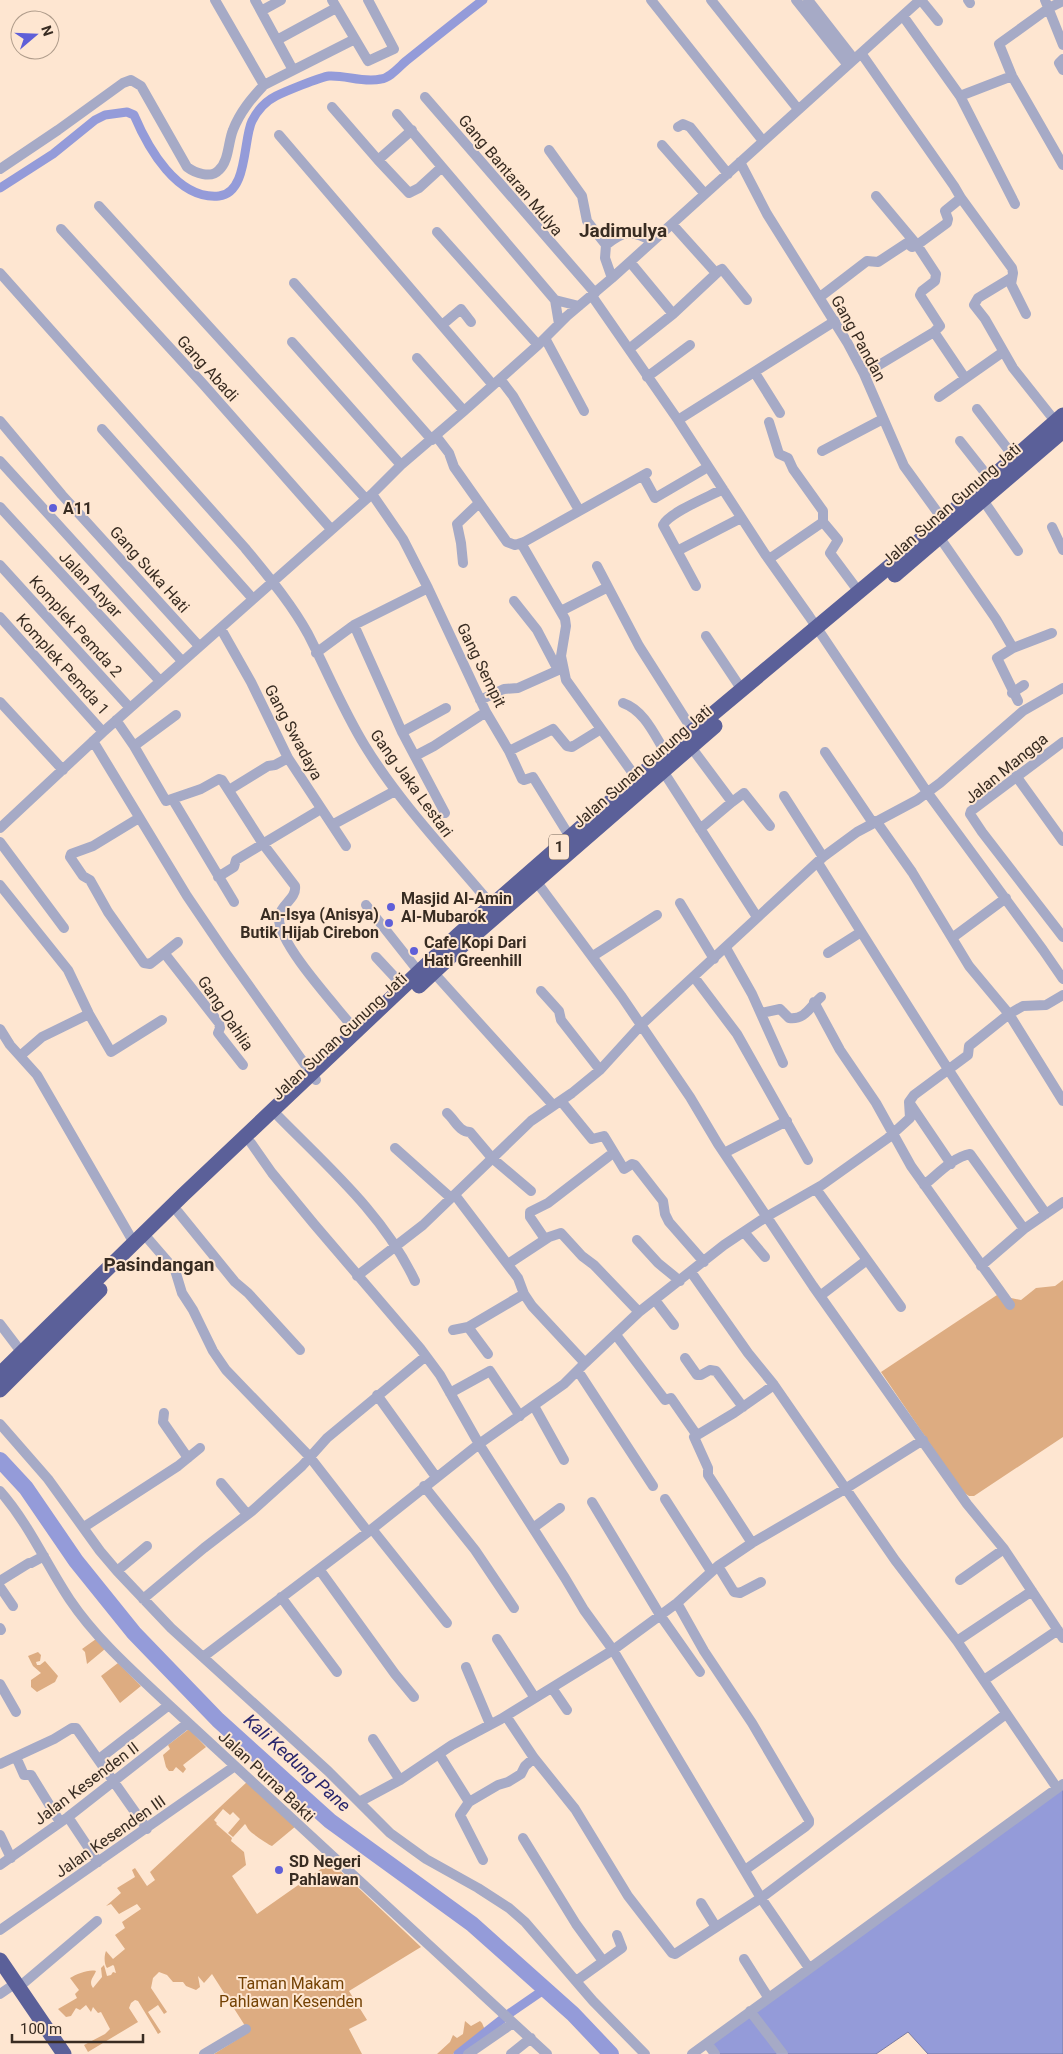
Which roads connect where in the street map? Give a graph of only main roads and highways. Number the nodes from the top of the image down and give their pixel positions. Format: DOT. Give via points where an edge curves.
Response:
graph roads {
  1 [pos="1061,421"];
  2 [pos="944,529"];
  3 [pos="892,571"];
  4 [pos="819,631"];
  5 [pos="701,729"];
  6 [pos="667,762"];
  7 [pos="607,812"];
  8 [pos="532,876"];
  9 [pos="426,973"];
  10 [pos="374,1019"];
  11 [pos="313,1077"];
  12 [pos="142,1239"];
  13 [pos="42,1340"];
  14 [pos="0,1374"];
  15 [pos="0,1390"];
  16 [pos="0,1960"];
  17 [pos="64,2054"];
  1 -- 2 [label="highway, Jalan Sunan Gunung Jati / 1" via="983,500"];
  1 -- 2 [label="highway, 1" via="990,479"];
  2 -- 3 [label="highway, 1"];
  3 -- 4 [label="highway, Jalan Sunan Gunung Jati / 1"];
  3 -- 4 [label="highway, 1" via="859,592"];
  4 -- 5 [label="highway, Jalan Sunan Gunung Jati / 1"];
  4 -- 5 [label="highway, 1" via="742,690"];
  5 -- 6 [label="highway, 1"];
  5 -- 6 [label="highway, Jalan Sunan Gunung Jati / 1" via="691,747"];
  6 -- 7 [label="highway, 1"];
  7 -- 8 [label="highway, Jalan Sunan Gunung Jati / 1"];
  7 -- 8 [label="highway, 1" via="570,837"];
  8 -- 9 [label="highway, 1"];
  9 -- 10 [label="highway, Jalan Sunan Gunung Jati / 1"];
  9 -- 10 [label="highway, 1" via="404,986"];
  10 -- 11 [label="highway, 1"];
  11 -- 12 [label="highway, 1"];
  11 -- 12 [label="highway, Jalan Sunan Gunung Jati / 1" via="251,1143 178,1212"];
  12 -- 13 [label="highway, 1"];
  13 -- 14 [label="highway, 1"];
  13 -- 15 [label="highway, 1"];
  16 -- 17 [label="highway"];
}
